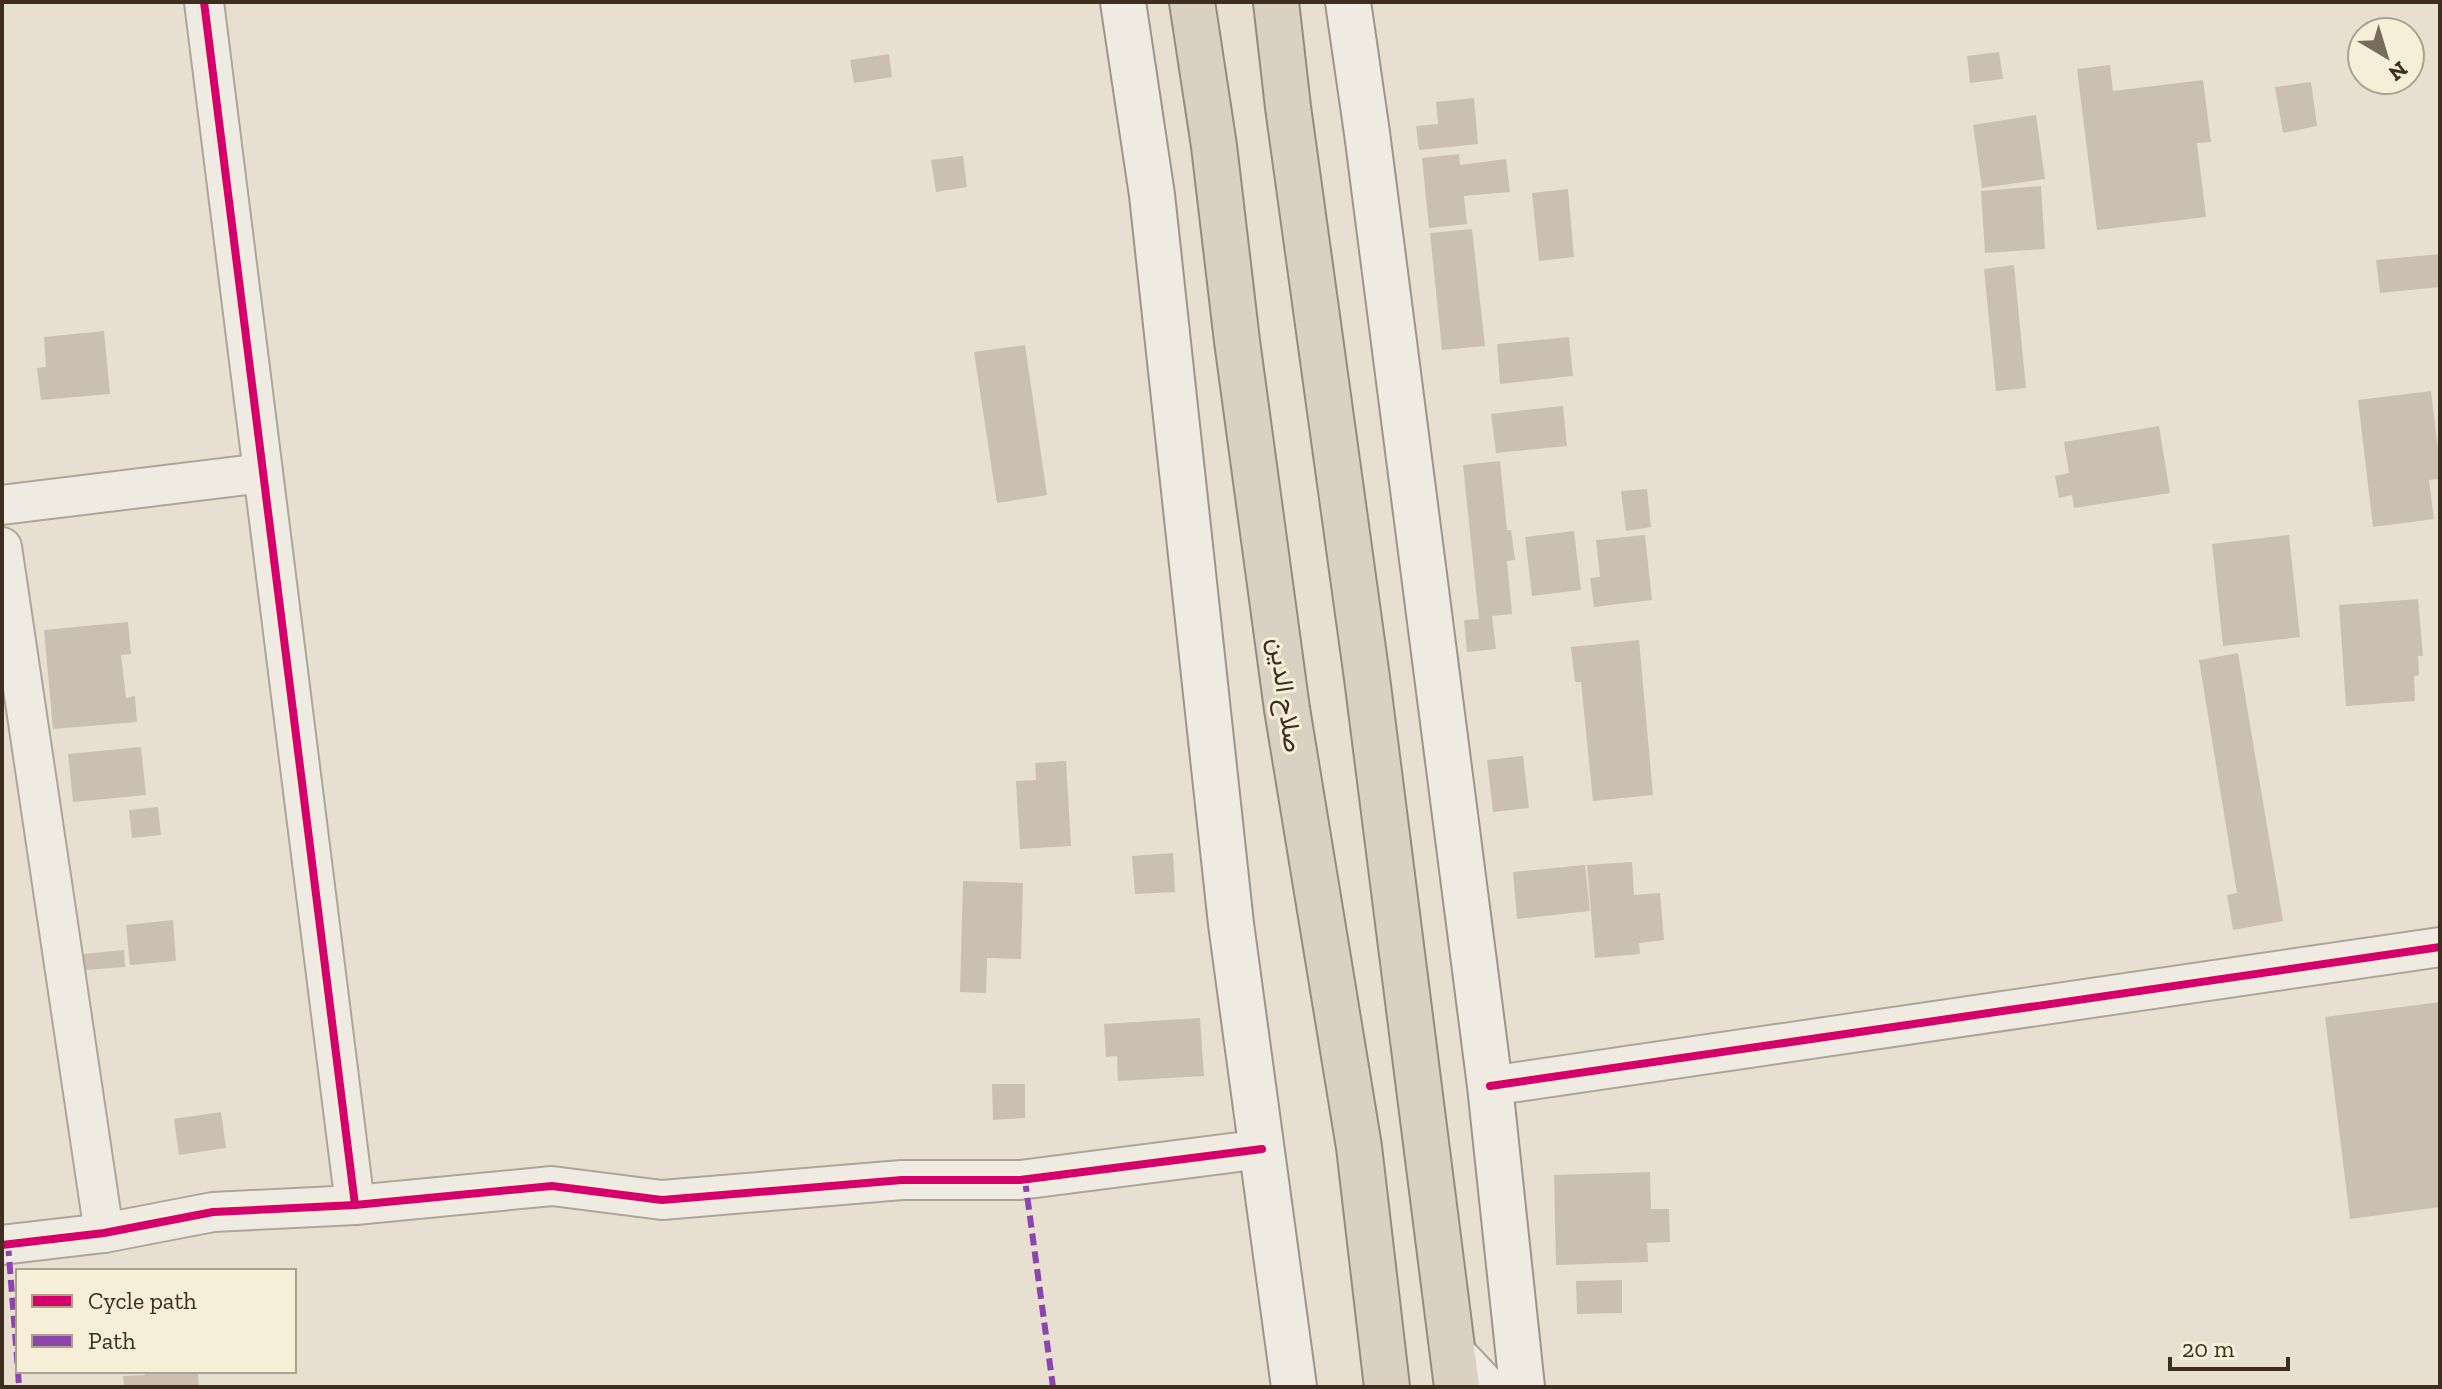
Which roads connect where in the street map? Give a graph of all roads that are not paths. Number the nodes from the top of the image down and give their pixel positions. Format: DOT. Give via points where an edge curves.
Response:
graph roads {
  1 [pos="204,2"];
  2 [pos="1123,2"];
  3 [pos="1192,2"];
  4 [pos="1276,2"];
  5 [pos="1348,2"];
  6 [pos="263,473"];
  7 [pos="2,505"];
  8 [pos="2,547"];
  9 [pos="2440,947"];
  10 [pos="1490,1086"];
  11 [pos="1262,1149"];
  12 [pos="355,1205"];
  13 [pos="104,1233"];
  14 [pos="2,1245"];
  15 [pos="1456,1369"];
  16 [pos="1294,1387"];
  17 [pos="1387,1387"];
  18 [pos="1488,1387"];
  19 [pos="1522,1387"];
  1 -- 6 [label="street"];
  2 -- 11 [label="main road" via="1152,195 1231,924"];
  3 -- 17 [label="highway, صلاح الدين" via="1287,709 1359,1147"];
  4 -- 15 [label="highway"];
  5 -- 10 [label="main road"];
  6 -- 7 [label="street"];
  6 -- 12 [label="street"];
  8 -- 13 [label="street"];
  9 -- 10 [label="street"];
  10 -- 19 [label="main road"];
  11 -- 12 [label="street" via="1020,1180 902,1180 662,1200 552,1186"];
  11 -- 16 [label="main road"];
  12 -- 13 [label="street" via="213,1212"];
  13 -- 14 [label="street"];
  15 -- 18 [label="street"];
}
